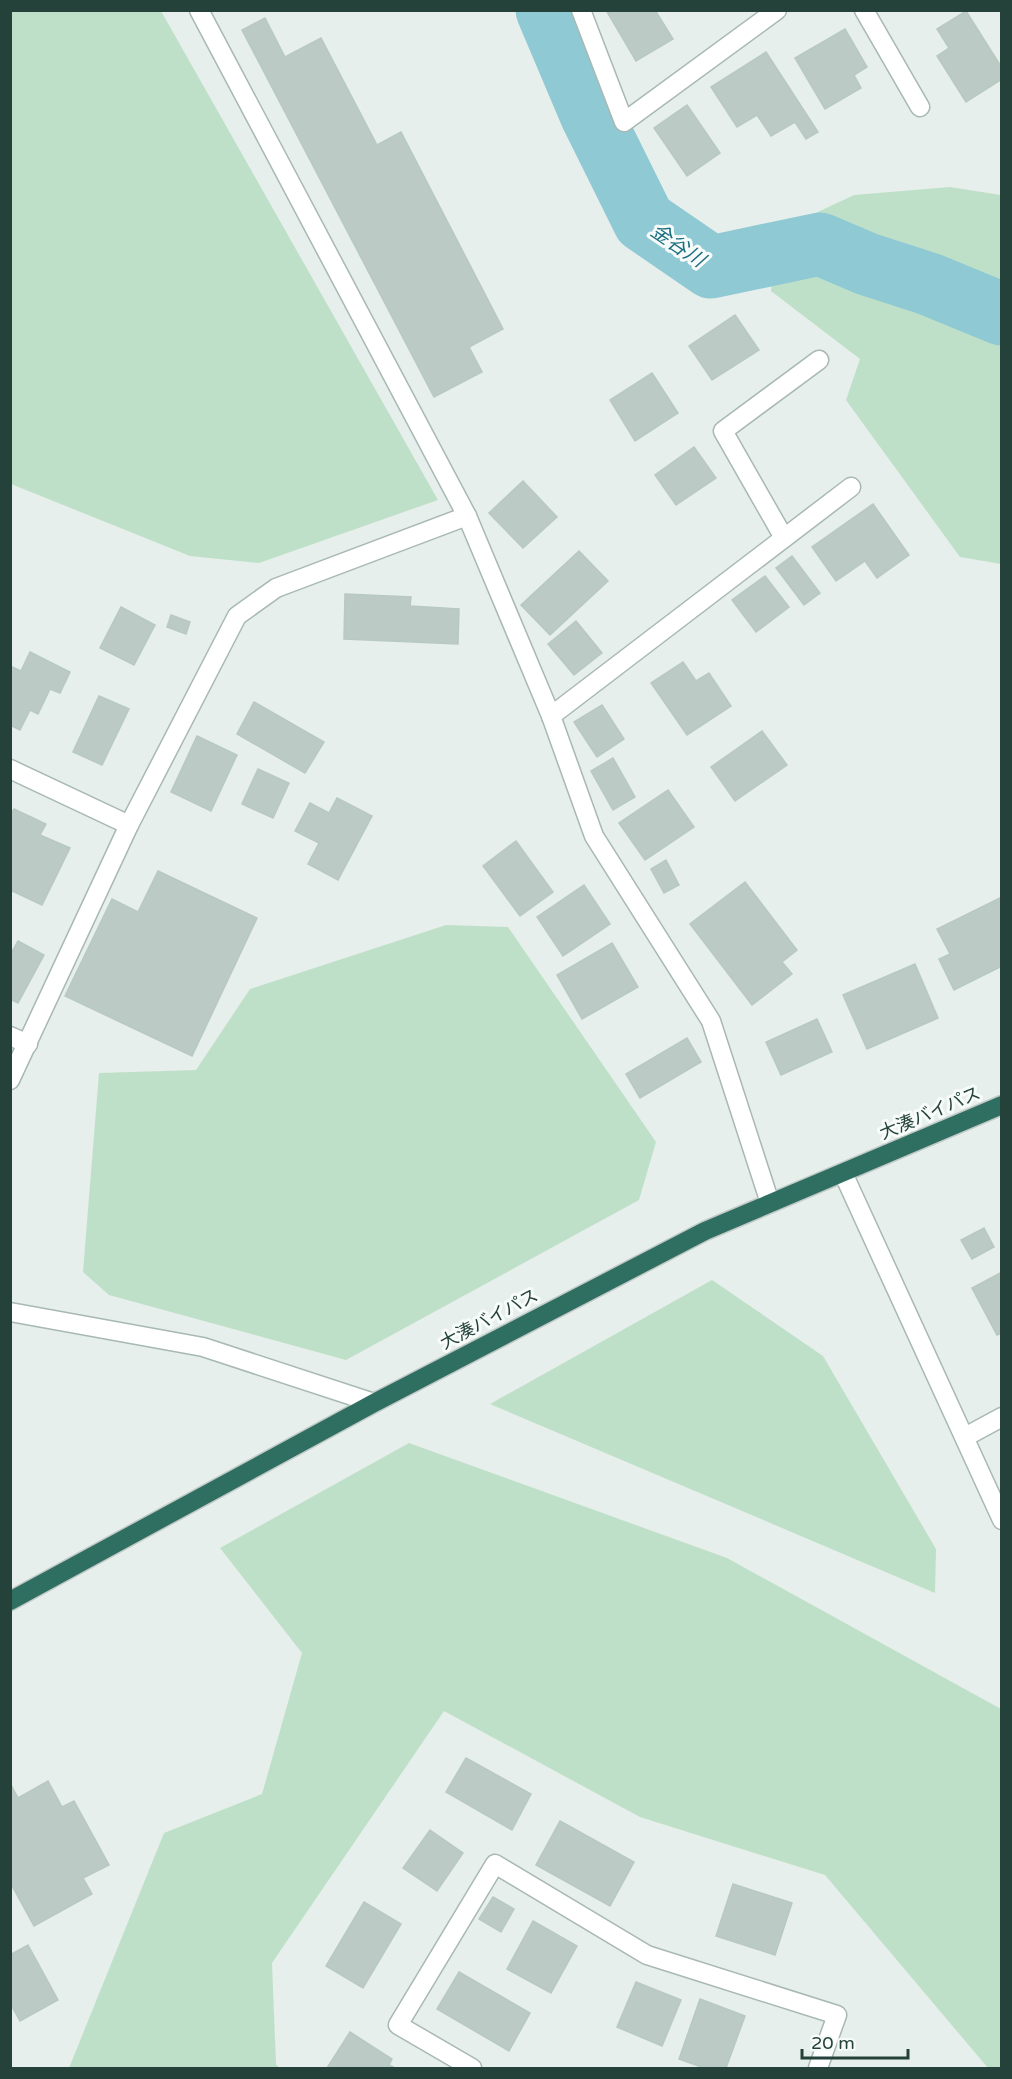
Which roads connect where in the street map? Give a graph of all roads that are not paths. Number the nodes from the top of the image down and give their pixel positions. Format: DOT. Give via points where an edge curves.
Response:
graph roads {
  1 [pos="199,10"];
  2 [pos="581,10"];
  3 [pos="777,10"];
  4 [pos="864,10"];
  5 [pos="920,107"];
  6 [pos="819,360"];
  7 [pos="851,487"];
  8 [pos="467,516"];
  9 [pos="784,538"];
  10 [pos="551,716"];
  11 [pos="10,769"];
  12 [pos="129,825"];
  13 [pos="10,1036"];
  14 [pos="28,1044"];
  15 [pos="10,1080"];
  16 [pos="1002,1105"];
  17 [pos="843,1173"];
  18 [pos="770,1203"];
  19 [pos="10,1312"];
  20 [pos="374,1403"];
  21 [pos="1002,1417"];
  22 [pos="965,1437"];
  23 [pos="1002,1520"];
  24 [pos="10,1601"];
  25 [pos="472,2068"];
  26 [pos="818,2068"];
  1 -- 8 [label="street"];
  2 -- 3 [label="street" via="624,122"];
  4 -- 5 [label="street"];
  6 -- 9 [label="street" via="723,431"];
  7 -- 9 [label="street"];
  8 -- 10 [label="street"];
  8 -- 12 [label="street" via="276,588 237,616"];
  9 -- 10 [label="street"];
  10 -- 18 [label="street" via="594,836 711,1021"];
  11 -- 12 [label="street"];
  12 -- 14 [label="street"];
  13 -- 14 [label="street"];
  14 -- 15 [label="street"];
  16 -- 17 [label="highway, 大湊バイパス"];
  17 -- 18 [label="highway, 大湊バイパス"];
  17 -- 22 [label="street"];
  18 -- 20 [label="highway, 大湊バイパス" via="705,1230"];
  19 -- 20 [label="street" via="203,1347"];
  20 -- 24 [label="highway, 大湊バイパス"];
  21 -- 22 [label="street"];
  22 -- 23 [label="street"];
  25 -- 26 [label="street" via="398,2025 495,1864 647,1954 837,2015"];
}
